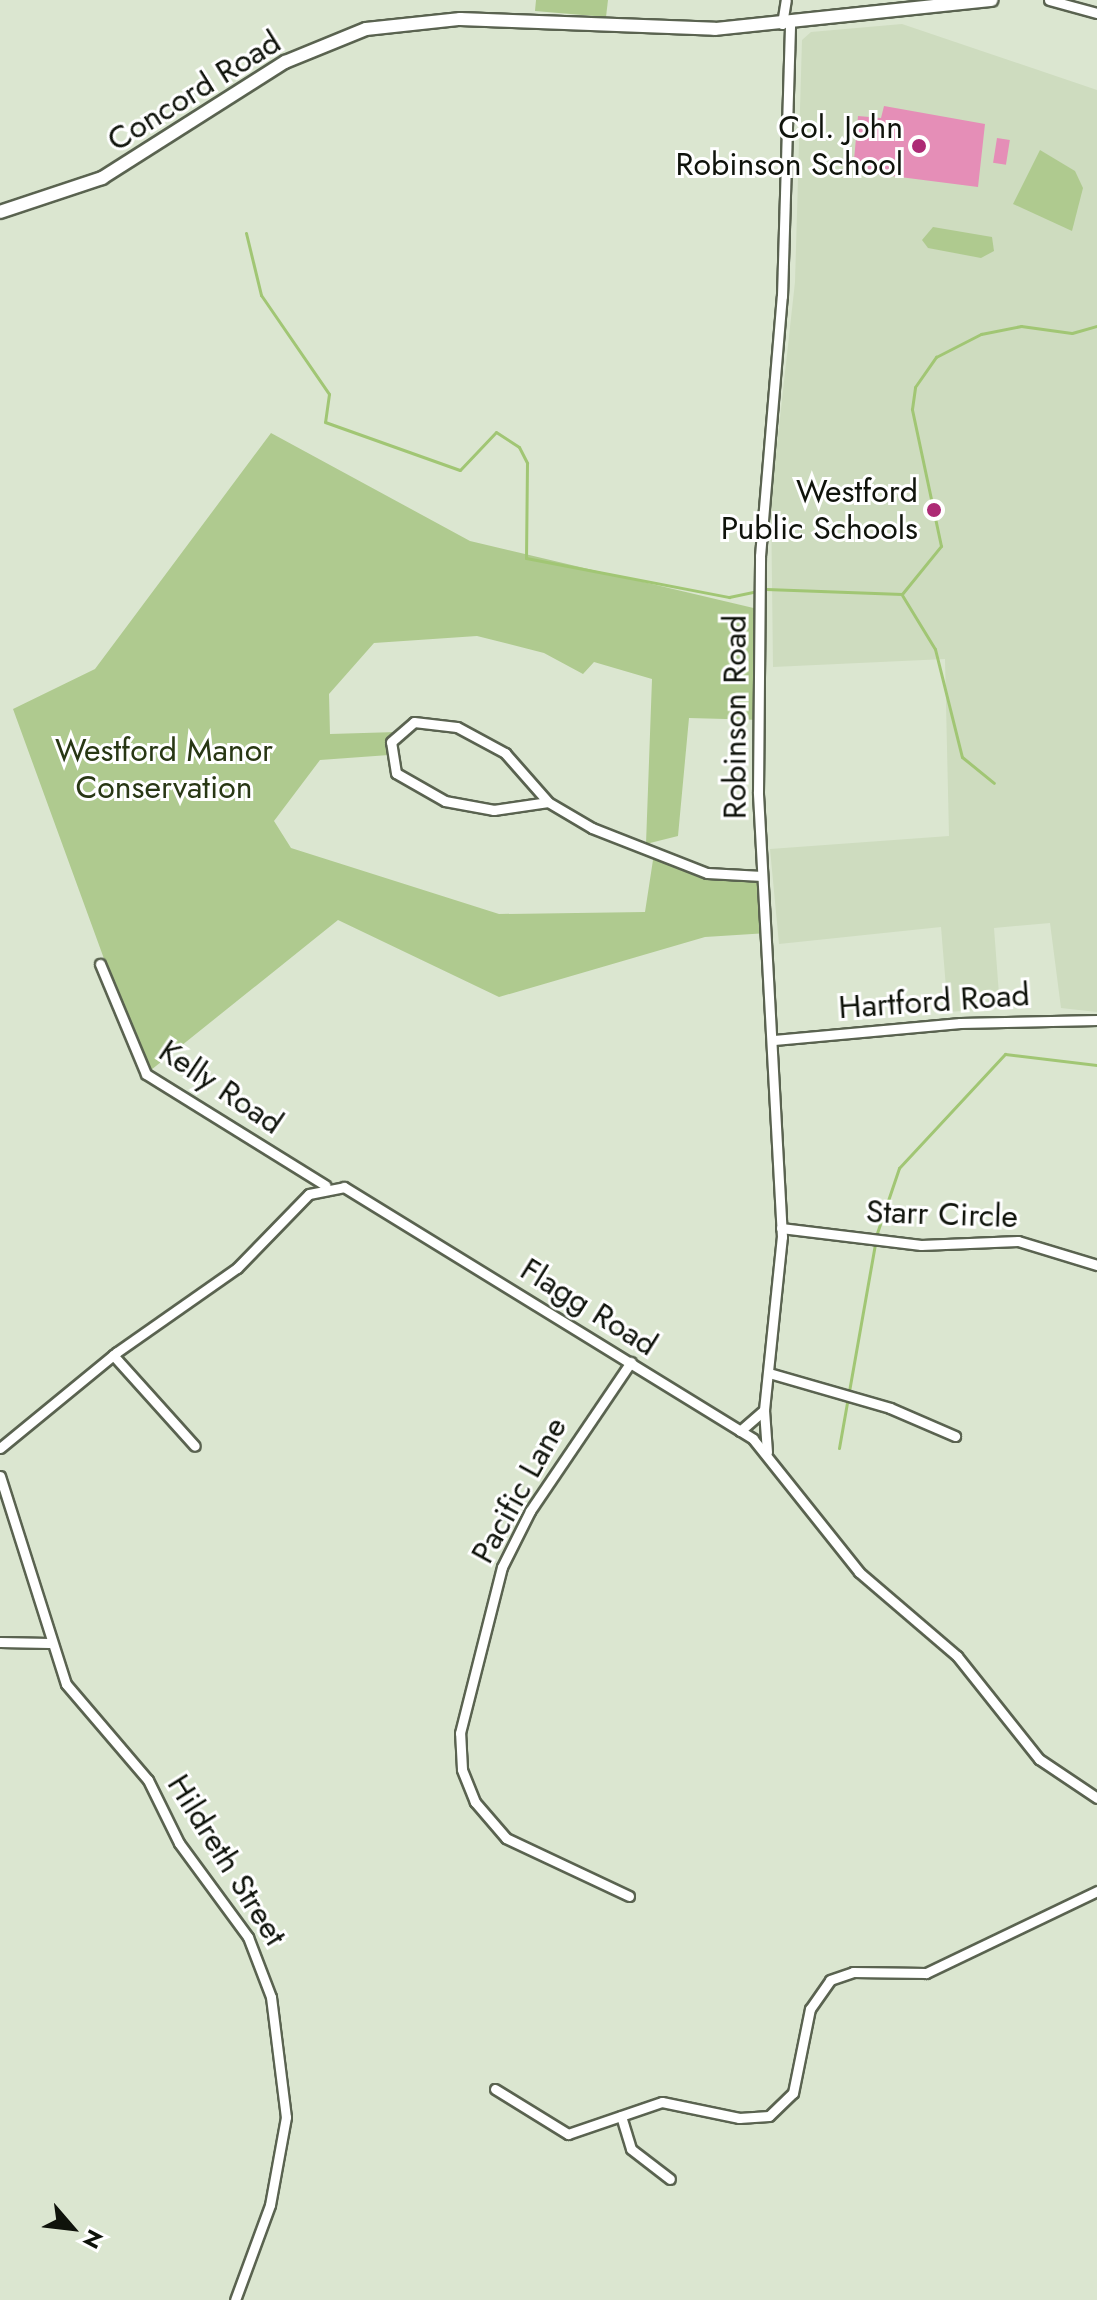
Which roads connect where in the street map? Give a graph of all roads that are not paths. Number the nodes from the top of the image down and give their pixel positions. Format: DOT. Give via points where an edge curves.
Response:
graph roads {
  1 [pos="786,0"];
  2 [pos="991,0"];
  3 [pos="1049,0"];
  4 [pos="1097,13"];
  5 [pos="786,24"];
  6 [pos="0,212"];
  7 [pos="548,802"];
  8 [pos="762,876"];
  9 [pos="100,964"];
  10 [pos="1097,1020"];
  11 [pos="774,1040"];
  12 [pos="325,1185"];
  13 [pos="781,1228"];
  14 [pos="1097,1265"];
  15 [pos="113,1355"];
  16 [pos="631,1362"];
  17 [pos="769,1373"];
  18 [pos="764,1410"];
  19 [pos="740,1431"];
  20 [pos="955,1436"];
  21 [pos="195,1446"];
  22 [pos="0,1448"];
  23 [pos="767,1452"];
  24 [pos="0,1476"];
  25 [pos="0,1642"];
  26 [pos="49,1643"];
  27 [pos="1097,1798"];
  28 [pos="1097,1891"];
  29 [pos="629,1896"];
  30 [pos="495,2089"];
  31 [pos="621,2116"];
  32 [pos="670,2179"];
  33 [pos="235,2300"];
  1 -- 5 [label="street, Robinson Road"];
  2 -- 5 [label="main road, Concord Road"];
  3 -- 4 [label="street"];
  5 -- 6 [label="main road, Concord Road" via="668,30 460,19 366,29 285,62 102,178"];
  5 -- 8 [label="street, Robinson Road" via="782,296 762,511"];
  7 -- 7 [label="street" via="494,810 434,797 396,773 391,742 414,722 457,727 514,761"];
  7 -- 8 [label="street" via="699,871"];
  8 -- 11 [label="street, Robinson Road"];
  9 -- 12 [label="street, Kelly Road" via="146,1074"];
  10 -- 11 [label="street, Hartford Road" via="960,1023"];
  11 -- 13 [label="street, Robinson Road"];
  12 -- 15 [label="street" via="231,1274"];
  12 -- 16 [label="street, Flagg Road" via="359,1194"];
  13 -- 14 [label="street, Starr Circle" via="882,1241 1018,1241"];
  13 -- 17 [label="street, Robinson Road"];
  15 -- 21 [label="street"];
  15 -- 22 [label="street"];
  16 -- 19 [label="street, Flagg Road"];
  16 -- 29 [label="street, Pacific Lane" via="530,1511 502,1567 460,1733 462,1769 475,1802 506,1838"];
  17 -- 18 [label="street, Robinson Road"];
  17 -- 20 [label="street" via="844,1393"];
  18 -- 19 [label="street"];
  18 -- 23 [label="street, Robinson Road"];
  19 -- 23 [label="street, Flagg Road"];
  23 -- 27 [label="street, Flagg Road" via="859,1572 957,1656 1039,1759"];
  24 -- 26 [label="street, Hildreth Street"];
  25 -- 26 [label="street"];
  26 -- 33 [label="street, Hildreth Street" via="66,1684 148,1780 179,1843 248,1937 271,1997 286,2117 270,2205"];
  28 -- 31 [label="street" via="926,1973 853,1972 830,1980 810,2009 793,2093 769,2116 739,2118 670,2102"];
  30 -- 31 [label="street" via="559,2132"];
  31 -- 32 [label="street" via="632,2149"];
}
